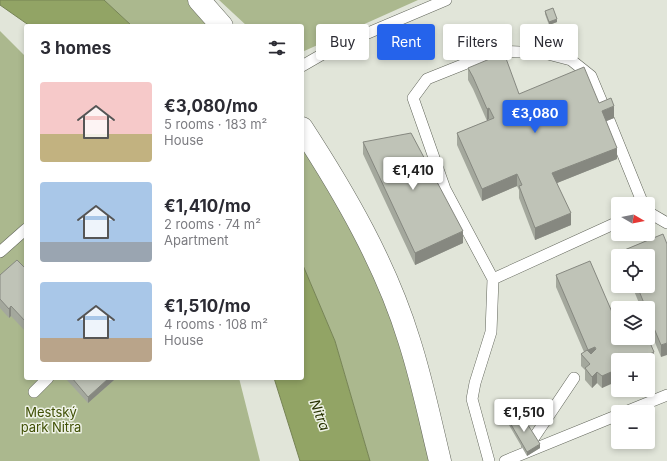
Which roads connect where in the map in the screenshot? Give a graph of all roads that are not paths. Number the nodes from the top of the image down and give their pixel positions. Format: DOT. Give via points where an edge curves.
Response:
graph roads {
  1 [pos="199,0"];
  2 [pos="446,0"];
  3 [pos="220,24"];
  4 [pos="304,65"];
  5 [pos="304,131"];
  6 [pos="640,197"];
  7 [pos="655,216"];
  8 [pos="667,223"];
  9 [pos="611,225"];
  10 [pos="24,231"];
  11 [pos="0,252"];
  12 [pos="493,279"];
  13 [pos="574,378"];
  14 [pos="46,380"];
  15 [pos="34,392"];
  16 [pos="667,395"];
  17 [pos="642,405"];
  18 [pos="611,418"];
  19 [pos="523,454"];
  20 [pos="440,461"];
  21 [pos="489,461"];
  22 [pos="505,461"];
  1 -- 3 [label="street"];
  2 -- 4 [label="lane" via="334,47"];
  5 -- 20 [label="street" via="356,218 395,302 417,365"];
  6 -- 12 [label="lane" via="591,76 571,60 544,53 497,51 427,79 413,98 445,189"];
  7 -- 8 [label="lane"];
  9 -- 12 [label="lane"];
  10 -- 11 [label="lane"];
  12 -- 21 [label="lane" via="491,332 472,399"];
  13 -- 19 [label="lane"];
  14 -- 15 [label="lane"];
  16 -- 17 [label="lane"];
  18 -- 19 [label="lane"];
  19 -- 22 [label="lane"];
}
